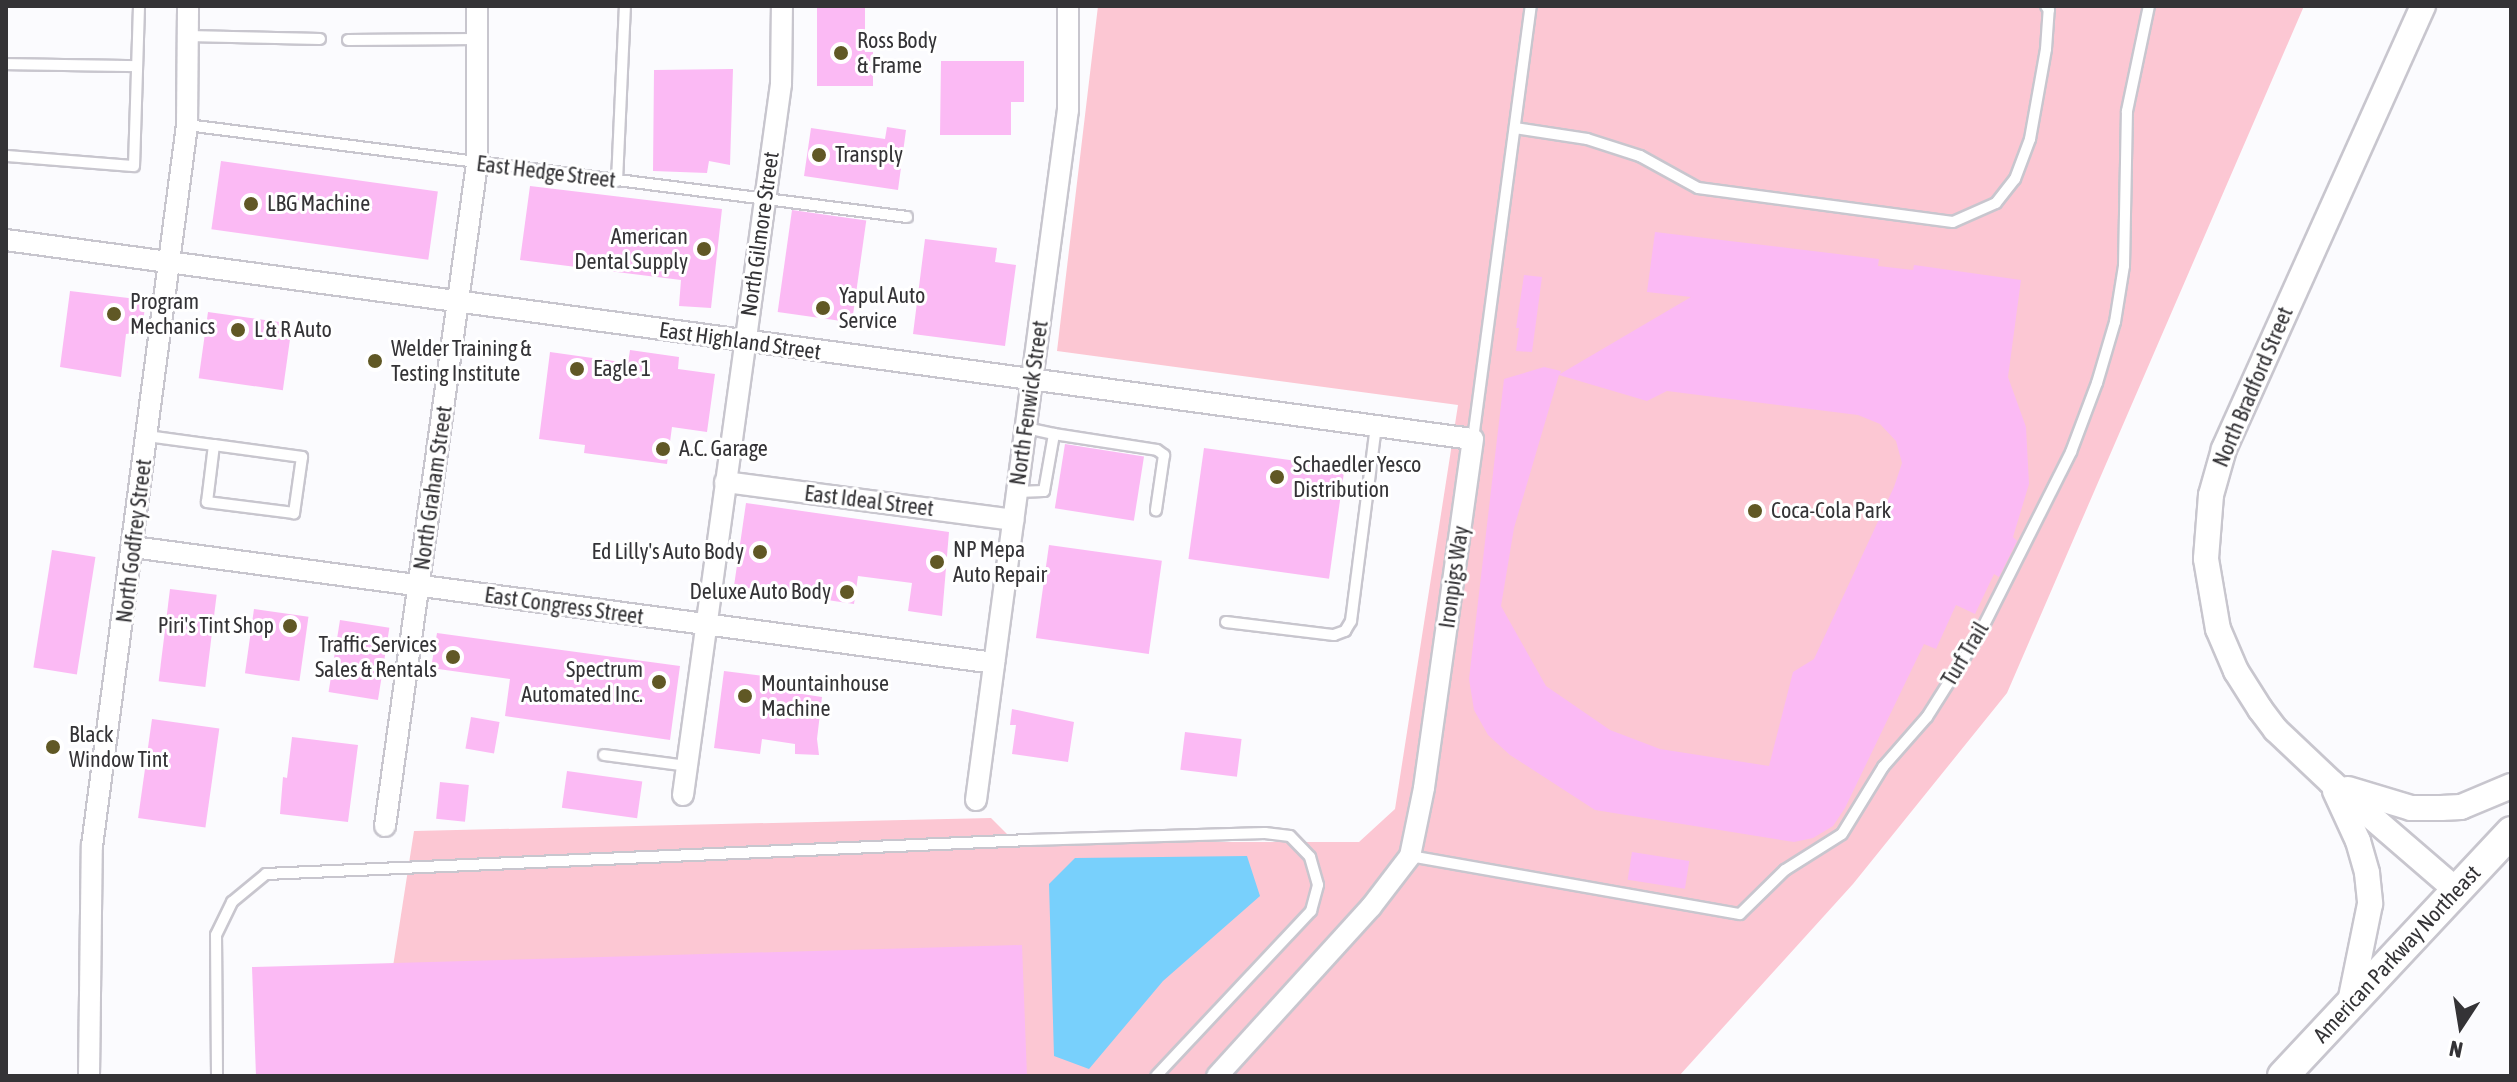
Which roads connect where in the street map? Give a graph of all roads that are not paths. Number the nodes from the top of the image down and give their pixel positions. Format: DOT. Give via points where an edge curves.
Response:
graph roads {
  1 [pos="139,6"];
  2 [pos="188,6"];
  3 [pos="477,6"];
  4 [pos="625,6"];
  5 [pos="782,6"];
  6 [pos="1068,6"];
  7 [pos="1531,6"];
  8 [pos="2046,6"];
  9 [pos="2149,6"];
  10 [pos="2423,6"];
  11 [pos="188,36"];
  12 [pos="320,39"];
  13 [pos="477,39"];
  14 [pos="348,40"];
  15 [pos="6,64"];
  16 [pos="137,66"];
  17 [pos="187,125"];
  18 [pos="1515,128"];
  19 [pos="6,156"];
  20 [pos="477,164"];
  21 [pos="617,181"];
  22 [pos="766,198"];
  23 [pos="907,217"];
  24 [pos="6,240"];
  25 [pos="169,263"];
  26 [pos="458,302"];
  27 [pos="745,342"];
  28 [pos="1032,379"];
  29 [pos="1376,424"];
  30 [pos="1026,428"];
  31 [pos="1054,434"];
  32 [pos="147,436"];
  33 [pos="1473,439"];
  34 [pos="214,445"];
  35 [pos="725,482"];
  36 [pos="1017,492"];
  37 [pos="1156,510"];
  38 [pos="1014,520"];
  39 [pos="133,547"];
  40 [pos="419,586"];
  41 [pos="1226,622"];
  42 [pos="705,624"];
  43 [pos="994,663"];
  44 [pos="604,755"];
  45 [pos="687,766"];
  46 [pos="2331,782"];
  47 [pos="2511,786"];
  48 [pos="683,795"];
  49 [pos="976,800"];
  50 [pos="385,826"];
  51 [pos="2511,832"];
  52 [pos="1410,856"];
  53 [pos="2455,889"];
  54 [pos="2350,1002"];
  55 [pos="89,1076"];
  56 [pos="217,1076"];
  57 [pos="1156,1076"];
  58 [pos="1217,1076"];
  59 [pos="2283,1076"];
  1 -- 16 [label="lane"];
  2 -- 11 [label="street, North Godfrey Street"];
  3 -- 13 [label="street, North Graham Street"];
  4 -- 21 [label="lane"];
  5 -- 22 [label="street, North Gilmore Street" via="781,84"];
  6 -- 28 [label="street, North Fenwick Street" via="1068,110"];
  7 -- 18 [label="lane, Ironpigs Way"];
  8 -- 18 [label="lane" via="2030,139 2015,179 1996,203 1953,222 1698,188 1640,156 1587,139"];
  9 -- 52 [label="lane, Turf Trail" via="2127,111 2124,266 2115,322 2071,452 1980,633 1927,717 1883,767 1842,834 1785,870 1740,914"];
  10 -- 46 [label="street, North Bradford Street" via="2224,449 2208,514 2212,607 2231,661 2276,730"];
  11 -- 12 [label="lane"];
  11 -- 17 [label="street, North Godfrey Street"];
  13 -- 14 [label="lane"];
  13 -- 20 [label="street, North Graham Street"];
  15 -- 16 [label="lane"];
  16 -- 19 [label="lane" via="134,166"];
  17 -- 20 [label="lane, East Hedge Street"];
  17 -- 25 [label="street, North Godfrey Street"];
  18 -- 33 [label="lane, Ironpigs Way"];
  20 -- 21 [label="lane, East Hedge Street"];
  20 -- 26 [label="street, North Graham Street"];
  21 -- 22 [label="lane, East Hedge Street"];
  22 -- 23 [label="lane, East Hedge Street"];
  22 -- 27 [label="street, North Gilmore Street"];
  24 -- 25 [label="street, East Highland Street"];
  25 -- 26 [label="street, East Highland Street"];
  25 -- 32 [label="street, North Godfrey Street"];
  26 -- 27 [label="street, East Highland Street"];
  26 -- 40 [label="street, North Graham Street"];
  27 -- 28 [label="street, East Highland Street"];
  27 -- 35 [label="street, North Gilmore Street"];
  28 -- 29 [label="street, East Highland Street"];
  28 -- 30 [label="street, North Fenwick Street"];
  29 -- 33 [label="street, East Highland Street"];
  29 -- 41 [label="lane" via="1351,621 1345,631 1334,635"];
  30 -- 31 [label="lane"];
  30 -- 36 [label="street, North Fenwick Street"];
  31 -- 36 [label="lane" via="1044,491"];
  31 -- 37 [label="lane" via="1164,455"];
  32 -- 34 [label="lane"];
  32 -- 39 [label="street, North Godfrey Street"];
  33 -- 52 [label="street, Ironpigs Way"];
  34 -- 34 [label="lane" via="302,457 294,513 207,502"];
  35 -- 38 [label="street, East Ideal Street"];
  35 -- 42 [label="street, North Gilmore Street"];
  36 -- 38 [label="street, North Fenwick Street"];
  38 -- 43 [label="street, North Fenwick Street"];
  39 -- 40 [label="street, East Congress Street"];
  39 -- 55 [label="street, North Godfrey Street" via="92,846"];
  40 -- 42 [label="street, East Congress Street"];
  40 -- 50 [label="street, North Graham Street"];
  42 -- 43 [label="street, East Congress Street"];
  42 -- 45 [label="street, North Gilmore Street"];
  43 -- 49 [label="street, North Fenwick Street"];
  44 -- 45 [label="lane"];
  45 -- 48 [label="street, North Gilmore Street"];
  46 -- 47 [label="street" via="2411,808 2461,807"];
  46 -- 53 [label="street, North Bradford Street"];
  46 -- 54 [label="street" via="2358,841 2369,889 2365,939"];
  51 -- 53 [label="main road, American Parkway Northeast"];
  52 -- 58 [label="street, Ironpigs Way" via="1371,907"];
  53 -- 54 [label="main road, American Parkway Northeast"];
  54 -- 59 [label="main road, American Parkway Northeast"];
  56 -- 57 [label="lane" via="216,935 232,902 266,874 1029,840 1290,836 1310,857 1318,885 1311,911"];
}
